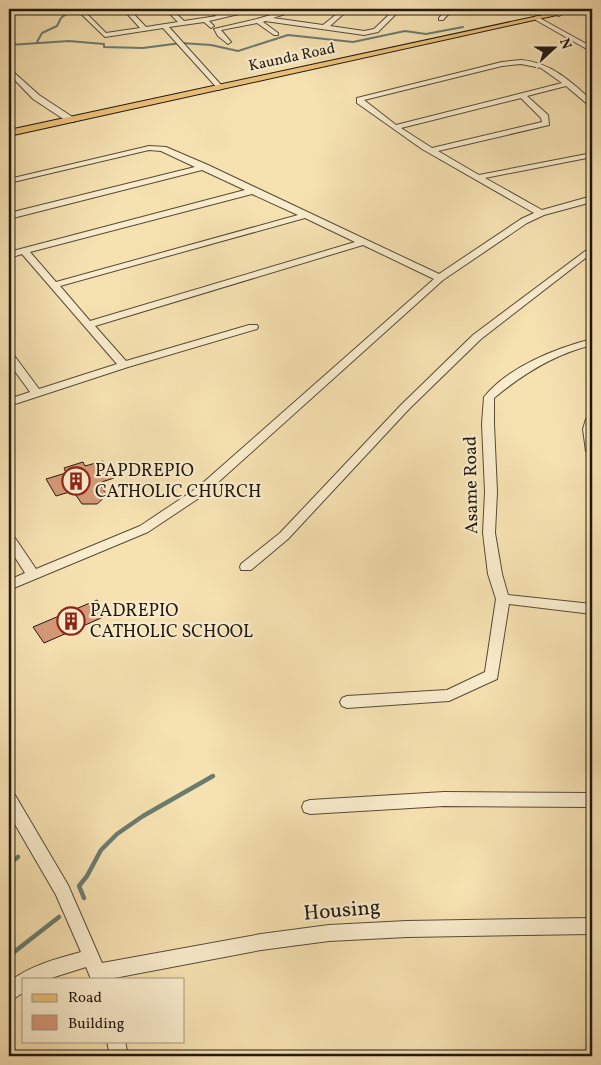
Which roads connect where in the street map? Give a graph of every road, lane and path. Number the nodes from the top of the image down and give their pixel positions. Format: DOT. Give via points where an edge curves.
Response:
graph roads {
  1 [pos="79,9"];
  2 [pos="126,9"];
  3 [pos="168,9"];
  4 [pos="203,9"];
  5 [pos="257,9"];
  6 [pos="297,9"];
  7 [pos="346,9"];
  8 [pos="398,9"];
  9 [pos="450,9"];
  10 [pos="544,9"];
  11 [pos="580,9"];
  12 [pos="559,14"];
  13 [pos="224,16"];
  14 [pos="536,18"];
  15 [pos="441,19"];
  16 [pos="204,20"];
  17 [pos="262,20"];
  18 [pos="183,24"];
  19 [pos="165,26"];
  20 [pos="324,28"];
  21 [pos="145,30"];
  22 [pos="217,30"];
  23 [pos="276,34"];
  24 [pos="228,42"];
  25 [pos="592,50"];
  26 [pos="9,70"];
  27 [pos="19,80"];
  28 [pos="9,82"];
  29 [pos="567,84"];
  30 [pos="219,88"];
  31 [pos="523,96"];
  32 [pos="592,106"];
  33 [pos="72,120"];
  34 [pos="396,127"];
  35 [pos="9,133"];
  36 [pos="433,150"];
  37 [pos="592,155"];
  38 [pos="205,168"];
  39 [pos="479,177"];
  40 [pos="9,181"];
  41 [pos="253,191"];
  42 [pos="592,199"];
  43 [pos="541,213"];
  44 [pos="306,215"];
  45 [pos="9,216"];
  46 [pos="364,242"];
  47 [pos="592,249"];
  48 [pos="24,251"];
  49 [pos="9,255"];
  50 [pos="440,278"];
  51 [pos="54,285"];
  52 [pos="90,324"];
  53 [pos="253,327"];
  54 [pos="592,342"];
  55 [pos="9,356"];
  56 [pos="124,365"];
  57 [pos="37,394"];
  58 [pos="9,403"];
  59 [pos="592,419"];
  60 [pos="592,450"];
  61 [pos="9,538"];
  62 [pos="246,567"];
  63 [pos="33,575"];
  64 [pos="9,585"];
  65 [pos="503,599"];
  66 [pos="592,609"];
  67 [pos="347,702"];
  68 [pos="9,800"];
  69 [pos="592,800"];
  70 [pos="310,807"];
  71 [pos="592,926"];
  72 [pos="97,969"];
  73 [pos="30,978"];
  74 [pos="22,983"];
  75 [pos="9,993"];
  76 [pos="116,1042"];
  77 [pos="119,1056"];
  1 -- 21 [label="street" via="105,35"];
  2 -- 21 [label="street"];
  3 -- 18 [label="street"];
  4 -- 13 [label="street"];
  5 -- 13 [label="street"];
  6 -- 17 [label="street"];
  7 -- 20 [label="street"];
  8 -- 20 [label="street" via="372,33"];
  9 -- 15 [label="street"];
  10 -- 12 [label="street"];
  11 -- 12 [label="main road, Kaunda Road"];
  12 -- 14 [label="main road, Kaunda Road"];
  13 -- 16 [label="street"];
  14 -- 25 [label="street"];
  14 -- 30 [label="main road, Kaunda Road"];
  16 -- 18 [label="street"];
  16 -- 22 [label="street"];
  17 -- 20 [label="street"];
  17 -- 22 [label="street"];
  17 -- 23 [label="street"];
  18 -- 19 [label="street"];
  19 -- 21 [label="street"];
  19 -- 30 [label="street"];
  22 -- 24 [label="street"];
  26 -- 27 [label="street"];
  27 -- 28 [label="street"];
  27 -- 33 [label="street" via="36,97"];
  29 -- 31 [label="street"];
  29 -- 32 [label="street"];
  29 -- 34 [label="street" via="548,68 516,61 361,98"];
  30 -- 33 [label="main road, Kaunda Road"];
  31 -- 34 [label="street"];
  31 -- 36 [label="street" via="546,123"];
  33 -- 35 [label="main road, Kaunda Road"];
  34 -- 36 [label="street"];
  36 -- 39 [label="street"];
  37 -- 39 [label="street"];
  38 -- 40 [label="street" via="172,152 153,148"];
  38 -- 41 [label="street"];
  38 -- 45 [label="street"];
  39 -- 43 [label="street"];
  41 -- 44 [label="street"];
  41 -- 48 [label="street"];
  42 -- 43 [label="street"];
  43 -- 50 [label="street" via="509,230"];
  44 -- 46 [label="street"];
  44 -- 51 [label="street"];
  46 -- 50 [label="street"];
  46 -- 52 [label="street"];
  47 -- 62 [label="street" via="477,337 405,407 284,536"];
  48 -- 49 [label="street"];
  48 -- 51 [label="street"];
  50 -- 63 [label="street" via="201,491 175,510 129,536"];
  51 -- 52 [label="street"];
  52 -- 56 [label="street"];
  53 -- 56 [label="street"];
  54 -- 65 [label="street, Asame Road" via="569,347 540,360 489,397 489,533 495,574"];
  55 -- 57 [label="street"];
  56 -- 57 [label="street"];
  57 -- 58 [label="street"];
  59 -- 60 [label="street" via="589,429"];
  61 -- 63 [label="street"];
  63 -- 64 [label="street"];
  65 -- 66 [label="street"];
  65 -- 67 [label="street" via="492,675 449,695"];
  68 -- 72 [label="street" via="62,890"];
  69 -- 70 [label="street" via="444,799"];
  71 -- 72 [label="street, Housing" via="329,933"];
  72 -- 73 [label="street, Housing" via="50,969"];
  74 -- 75 [label="street"];
  76 -- 77 [label="street"];
}
